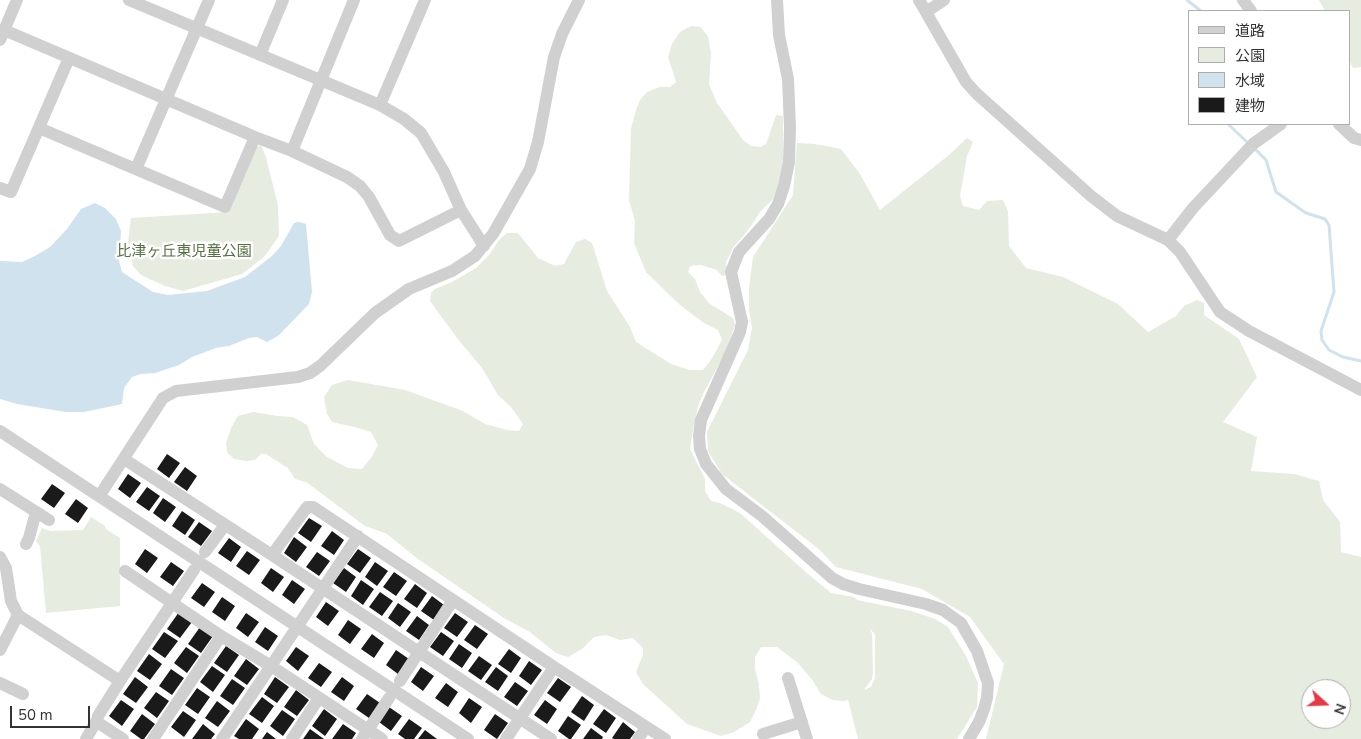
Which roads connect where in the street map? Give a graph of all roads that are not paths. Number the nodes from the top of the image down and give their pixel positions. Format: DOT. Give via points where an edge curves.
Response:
graph roads {
  1 [pos="17,0"];
  2 [pos="129,0"];
  3 [pos="209,0"];
  4 [pos="283,0"];
  5 [pos="354,0"];
  6 [pos="425,0"];
  7 [pos="579,0"];
  8 [pos="777,0"];
  9 [pos="919,0"];
  10 [pos="944,0"];
  11 [pos="926,12"];
  12 [pos="196,29"];
  13 [pos="2,35"];
  14 [pos="260,55"];
  15 [pos="69,58"];
  16 [pos="321,80"];
  17 [pos="166,99"];
  18 [pos="380,105"];
  19 [pos="1280,125"];
  20 [pos="1340,125"];
  21 [pos="40,128"];
  22 [pos="255,137"];
  23 [pos="1361,140"];
  24 [pos="292,151"];
  25 [pos="136,169"];
  26 [pos="0,188"];
  27 [pos="461,210"];
  28 [pos="1168,240"];
  29 [pos="484,246"];
  30 [pos="1361,390"];
  31 [pos="0,431"];
  32 [pos="124,459"];
  33 [pos="0,489"];
  34 [pos="100,496"];
  35 [pos="36,512"];
  36 [pos="49,520"];
  37 [pos="224,524"];
  38 [pos="358,536"];
  39 [pos="26,544"];
  40 [pos="205,552"];
  41 [pos="272,556"];
  42 [pos="0,558"];
  43 [pos="194,570"];
  44 [pos="125,571"];
  45 [pos="322,588"];
  46 [pos="453,600"];
  47 [pos="173,604"];
  48 [pos="18,615"];
  49 [pos="297,625"];
  50 [pos="221,636"];
  51 [pos="0,650"];
  52 [pos="418,652"];
  53 [pos="271,666"];
  54 [pos="554,667"];
  55 [pos="788,678"];
  56 [pos="120,681"];
  57 [pos="400,681"];
  58 [pos="0,683"];
  59 [pos="23,694"];
  60 [pos="319,698"];
  61 [pos="389,698"];
  62 [pos="520,718"];
  63 [pos="96,720"];
  64 [pos="802,722"];
  65 [pos="646,727"];
  66 [pos="365,734"];
  67 [pos="763,734"];
  68 [pos="86,739"];
  69 [pos="123,739"];
  70 [pos="153,739"];
  71 [pos="222,739"];
  72 [pos="292,739"];
  73 [pos="382,739"];
  74 [pos="468,739"];
  75 [pos="506,739"];
  76 [pos="551,739"];
  77 [pos="638,739"];
  78 [pos="665,739"];
  79 [pos="807,739"];
  80 [pos="969,739"];
  1 -- 13 [label="street"];
  2 -- 12 [label="street"];
  3 -- 12 [label="street"];
  4 -- 14 [label="street"];
  5 -- 16 [label="street"];
  6 -- 18 [label="street"];
  7 -- 29 [label="street" via="554,57 530,169"];
  8 -- 80 [label="street" via="779,35 788,79 789,162 778,204 739,252 731,272 742,322 701,420 700,449 706,464 726,489 832,578 859,589 926,604 942,610 961,624 977,651 988,683 984,709"];
  9 -- 11 [label="street"];
  10 -- 11 [label="street"];
  11 -- 28 [label="street" via="976,94 1117,216"];
  12 -- 14 [label="street"];
  12 -- 17 [label="street"];
  13 -- 15 [label="street"];
  14 -- 16 [label="street"];
  15 -- 17 [label="street"];
  15 -- 21 [label="street"];
  16 -- 18 [label="street"];
  16 -- 24 [label="street"];
  17 -- 22 [label="street"];
  17 -- 25 [label="street"];
  18 -- 27 [label="street" via="421,133"];
  19 -- 28 [label="street" via="1250,147"];
  20 -- 23 [label="street"];
  21 -- 25 [label="street"];
  21 -- 26 [label="street" via="11,192"];
  22 -- 24 [label="street"];
  22 -- 25 [label="street" via="225,207"];
  24 -- 27 [label="street" via="360,186 390,235 399,241"];
  27 -- 29 [label="street"];
  28 -- 30 [label="street" via="1180,252 1220,312 1249,331"];
  29 -- 32 [label="street" via="452,271 409,289 375,313 310,372 298,377 176,391 163,398"];
  31 -- 34 [label="street"];
  32 -- 34 [label="street"];
  32 -- 37 [label="street"];
  33 -- 35 [label="street"];
  34 -- 49 [label="street"];
  35 -- 36 [label="street"];
  35 -- 39 [label="street"];
  37 -- 40 [label="street"];
  37 -- 41 [label="street"];
  38 -- 41 [label="street" via="313,507 307,507"];
  38 -- 45 [label="street"];
  38 -- 46 [label="street"];
  41 -- 45 [label="street"];
  42 -- 48 [label="street" via="6,565 11,601"];
  43 -- 47 [label="street"];
  44 -- 47 [label="street"];
  45 -- 49 [label="street"];
  45 -- 52 [label="street"];
  46 -- 52 [label="street"];
  46 -- 54 [label="street"];
  47 -- 50 [label="street"];
  47 -- 56 [label="street"];
  48 -- 51 [label="street"];
  48 -- 56 [label="street"];
  49 -- 53 [label="street"];
  49 -- 74 [label="street"];
  50 -- 53 [label="street"];
  50 -- 70 [label="street"];
  52 -- 57 [label="street"];
  52 -- 62 [label="street"];
  53 -- 60 [label="street"];
  53 -- 71 [label="street"];
  54 -- 62 [label="street"];
  54 -- 65 [label="street"];
  55 -- 64 [label="street"];
  56 -- 63 [label="street"];
  58 -- 59 [label="street"];
  60 -- 66 [label="street"];
  60 -- 72 [label="street"];
  61 -- 66 [label="street"];
  62 -- 75 [label="street"];
  62 -- 76 [label="street"];
  63 -- 68 [label="street"];
  63 -- 69 [label="street"];
  64 -- 67 [label="street"];
  64 -- 79 [label="street"];
  65 -- 77 [label="street"];
  65 -- 78 [label="street"];
  66 -- 73 [label="street"];
}
